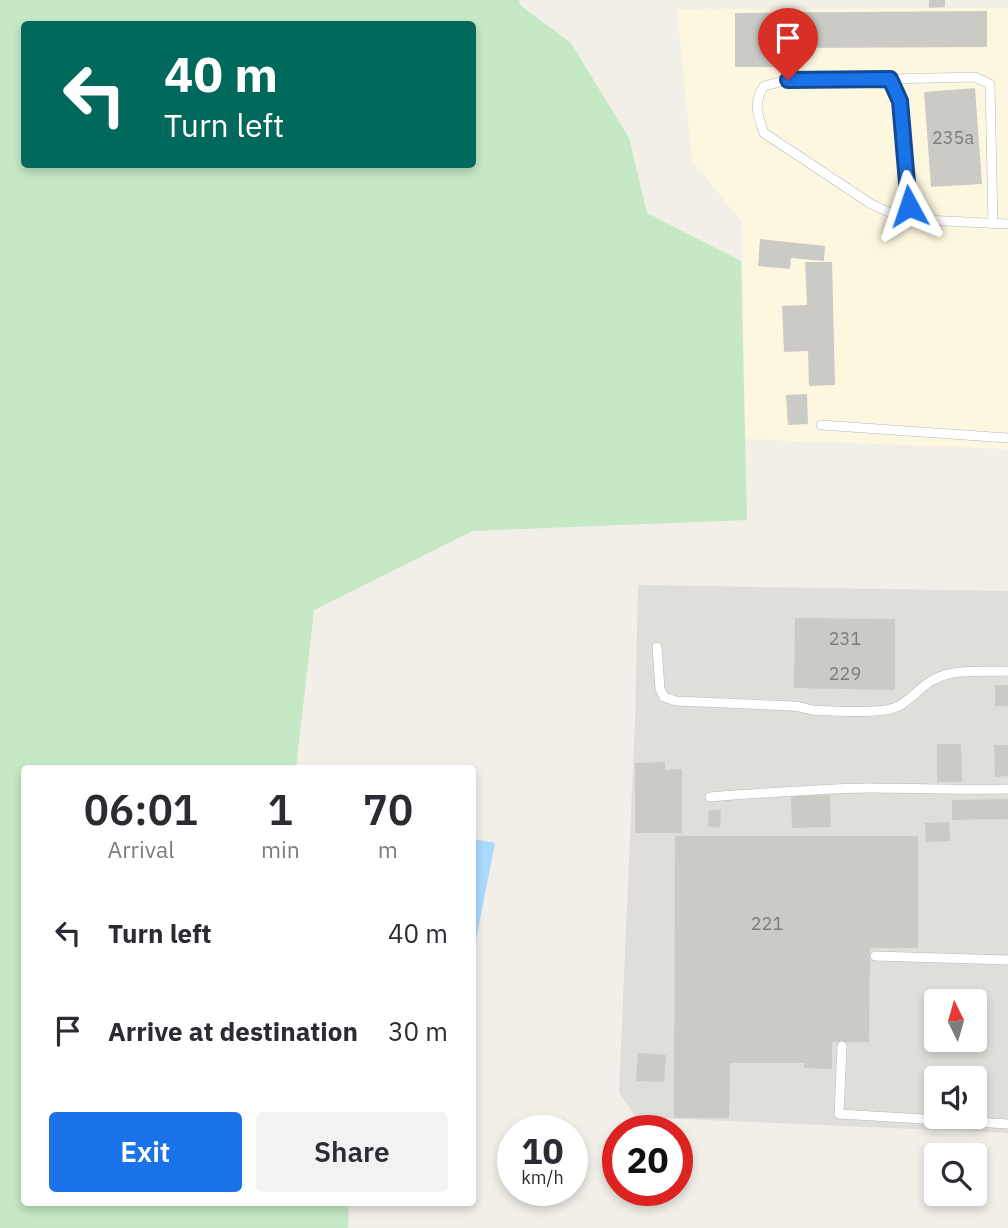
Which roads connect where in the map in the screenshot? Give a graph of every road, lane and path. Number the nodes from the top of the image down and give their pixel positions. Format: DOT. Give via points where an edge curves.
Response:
graph roads {
  1 [pos="890,79"];
  2 [pos="913,220"];
  3 [pos="993,224"];
  4 [pos="1008,224"];
  5 [pos="821,425"];
  6 [pos="1008,438"];
  7 [pos="657,647"];
  8 [pos="1008,671"];
  9 [pos="1008,789"];
  10 [pos="710,797"];
  11 [pos="875,956"];
  12 [pos="1008,960"];
  13 [pos="842,1046"];
  14 [pos="1008,1124"];
  1 -- 2 [label="lane" via="900,101"];
  1 -- 2 [label="lane" via="773,82 756,98 758,118 764,133 871,204"];
  1 -- 3 [label="lane" via="975,77 990,83"];
  2 -- 3 [label="lane"];
  3 -- 4 [label="lane"];
  5 -- 6 [label="lane"];
  7 -- 8 [label="lane" via="660,689 664,697 676,701 879,710 894,708 944,675"];
  9 -- 10 [label="lane" via="868,788"];
  11 -- 12 [label="lane"];
  13 -- 14 [label="lane" via="839,1114"];
}
